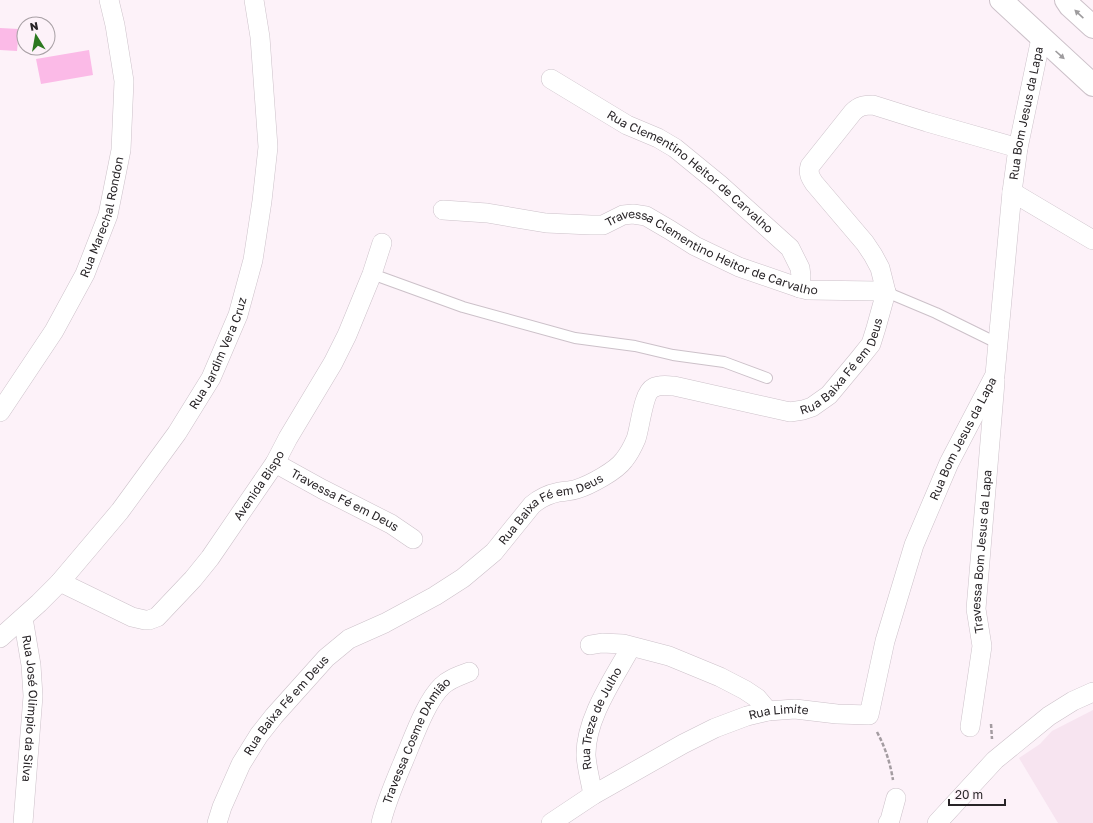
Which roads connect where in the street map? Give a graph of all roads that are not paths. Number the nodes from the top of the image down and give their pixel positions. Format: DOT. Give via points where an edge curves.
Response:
graph roads {
  1 [pos="109,0"];
  2 [pos="254,0"];
  3 [pos="1001,0"];
  4 [pos="1066,0"];
  5 [pos="1093,27"];
  6 [pos="1041,38"];
  7 [pos="550,79"];
  8 [pos="1093,85"];
  9 [pos="1018,148"];
  10 [pos="1012,192"];
  11 [pos="443,210"];
  12 [pos="1093,240"];
  13 [pos="382,243"];
  14 [pos="372,274"];
  15 [pos="800,288"];
  16 [pos="886,292"];
  17 [pos="999,344"];
  18 [pos="996,375"];
  19 [pos="767,378"];
  20 [pos="0,412"];
  21 [pos="275,462"];
  22 [pos="413,539"];
  23 [pos="60,582"];
  24 [pos="23,618"];
  25 [pos="0,638"];
  26 [pos="590,646"];
  27 [pos="631,647"];
  28 [pos="469,672"];
  29 [pos="1093,692"];
  30 [pos="768,711"];
  31 [pos="869,715"];
  32 [pos="970,727"];
  33 [pos="593,795"];
  34 [pos="896,798"];
  35 [pos="24,823"];
  36 [pos="217,823"];
  37 [pos="381,823"];
  38 [pos="551,823"];
  39 [pos="888,823"];
  40 [pos="937,823"];
  1 -- 20 [label="street, Rua Marechal Rondon" via="124,81 121,150 108,215 85,274 54,331"];
  2 -- 23 [label="street, Rua Jardim Vera Cruz" via="260,37 268,147 253,260 238,315 211,378 178,433 120,511"];
  3 -- 6 [label="main road"];
  5 -- 4 [label="main road, one-way"];
  6 -- 8 [label="main road, one-way"];
  6 -- 9 [label="street, Rua Bom Jesus da Lapa"];
  7 -- 15 [label="street, Rua Clementino Heitor de Carvalho" via="627,125 675,148 719,184 790,248 800,268"];
  9 -- 10 [label="street, Rua Bom Jesus da Lapa"];
  9 -- 16 [label="street" via="873,105 858,107 853,112 808,171 810,178 873,255 880,268"];
  10 -- 12 [label="street"];
  10 -- 17 [label="street, Rua Bom Jesus da Lapa"];
  11 -- 15 [label="street, Travessa Clementino Heitor de Carvalho" via="591,226 603,225 633,214 646,216 701,249 739,267"];
  13 -- 14 [label="street, Avenida Bispo"];
  14 -- 19 [label="lane" via="463,307 575,338 724,362"];
  14 -- 21 [label="street, Avenida Bispo" via="333,363"];
  15 -- 16 [label="street, Travessa Clementino Heitor de Carvalho"];
  16 -- 17 [label="lane"];
  16 -- 36 [label="street, Rua Baixa Fé em Deus" via="871,344 829,396 812,407 790,412 674,386 662,385 652,388 644,404 636,440 624,461 616,468 577,490 558,492 538,500 494,552 463,578 435,596 349,640 326,658 259,735 241,764"];
  17 -- 18 [label="street, Rua Bom Jesus da Lapa"];
  18 -- 31 [label="street, Rua Bom Jesus da Lapa" via="949,462 914,545 885,641"];
  18 -- 32 [label="street, Travessa Bom Jesus da Lapa" via="976,609 982,646"];
  21 -- 22 [label="street, Travessa Fé em Deus" via="391,524"];
  21 -- 23 [label="street, Avenida Bispo" via="210,558 157,616 145,620 132,616"];
  23 -- 24 [label="street, Rua Jardim Vera Cruz"];
  24 -- 25 [label="street, Rua Jardim Vera Cruz"];
  24 -- 35 [label="street, Rua José Olimpio da Silva" via="33,696"];
  26 -- 27 [label="street" via="602,643"];
  27 -- 30 [label="street" via="668,656 720,677 757,698"];
  27 -- 33 [label="street, Rua Treze de Julho" via="598,706 588,737 586,756"];
  28 -- 37 [label="street, Travessa Cosme DAmião" via="450,680 434,695 396,780"];
  29 -- 40 [label="street" via="1049,716 995,760"];
  30 -- 31 [label="street, Rua Limite" via="795,709"];
  30 -- 33 [label="street, Rua Limite" via="715,728"];
  33 -- 38 [label="street, Rua Limite"];
  34 -- 39 [label="street"];
}
